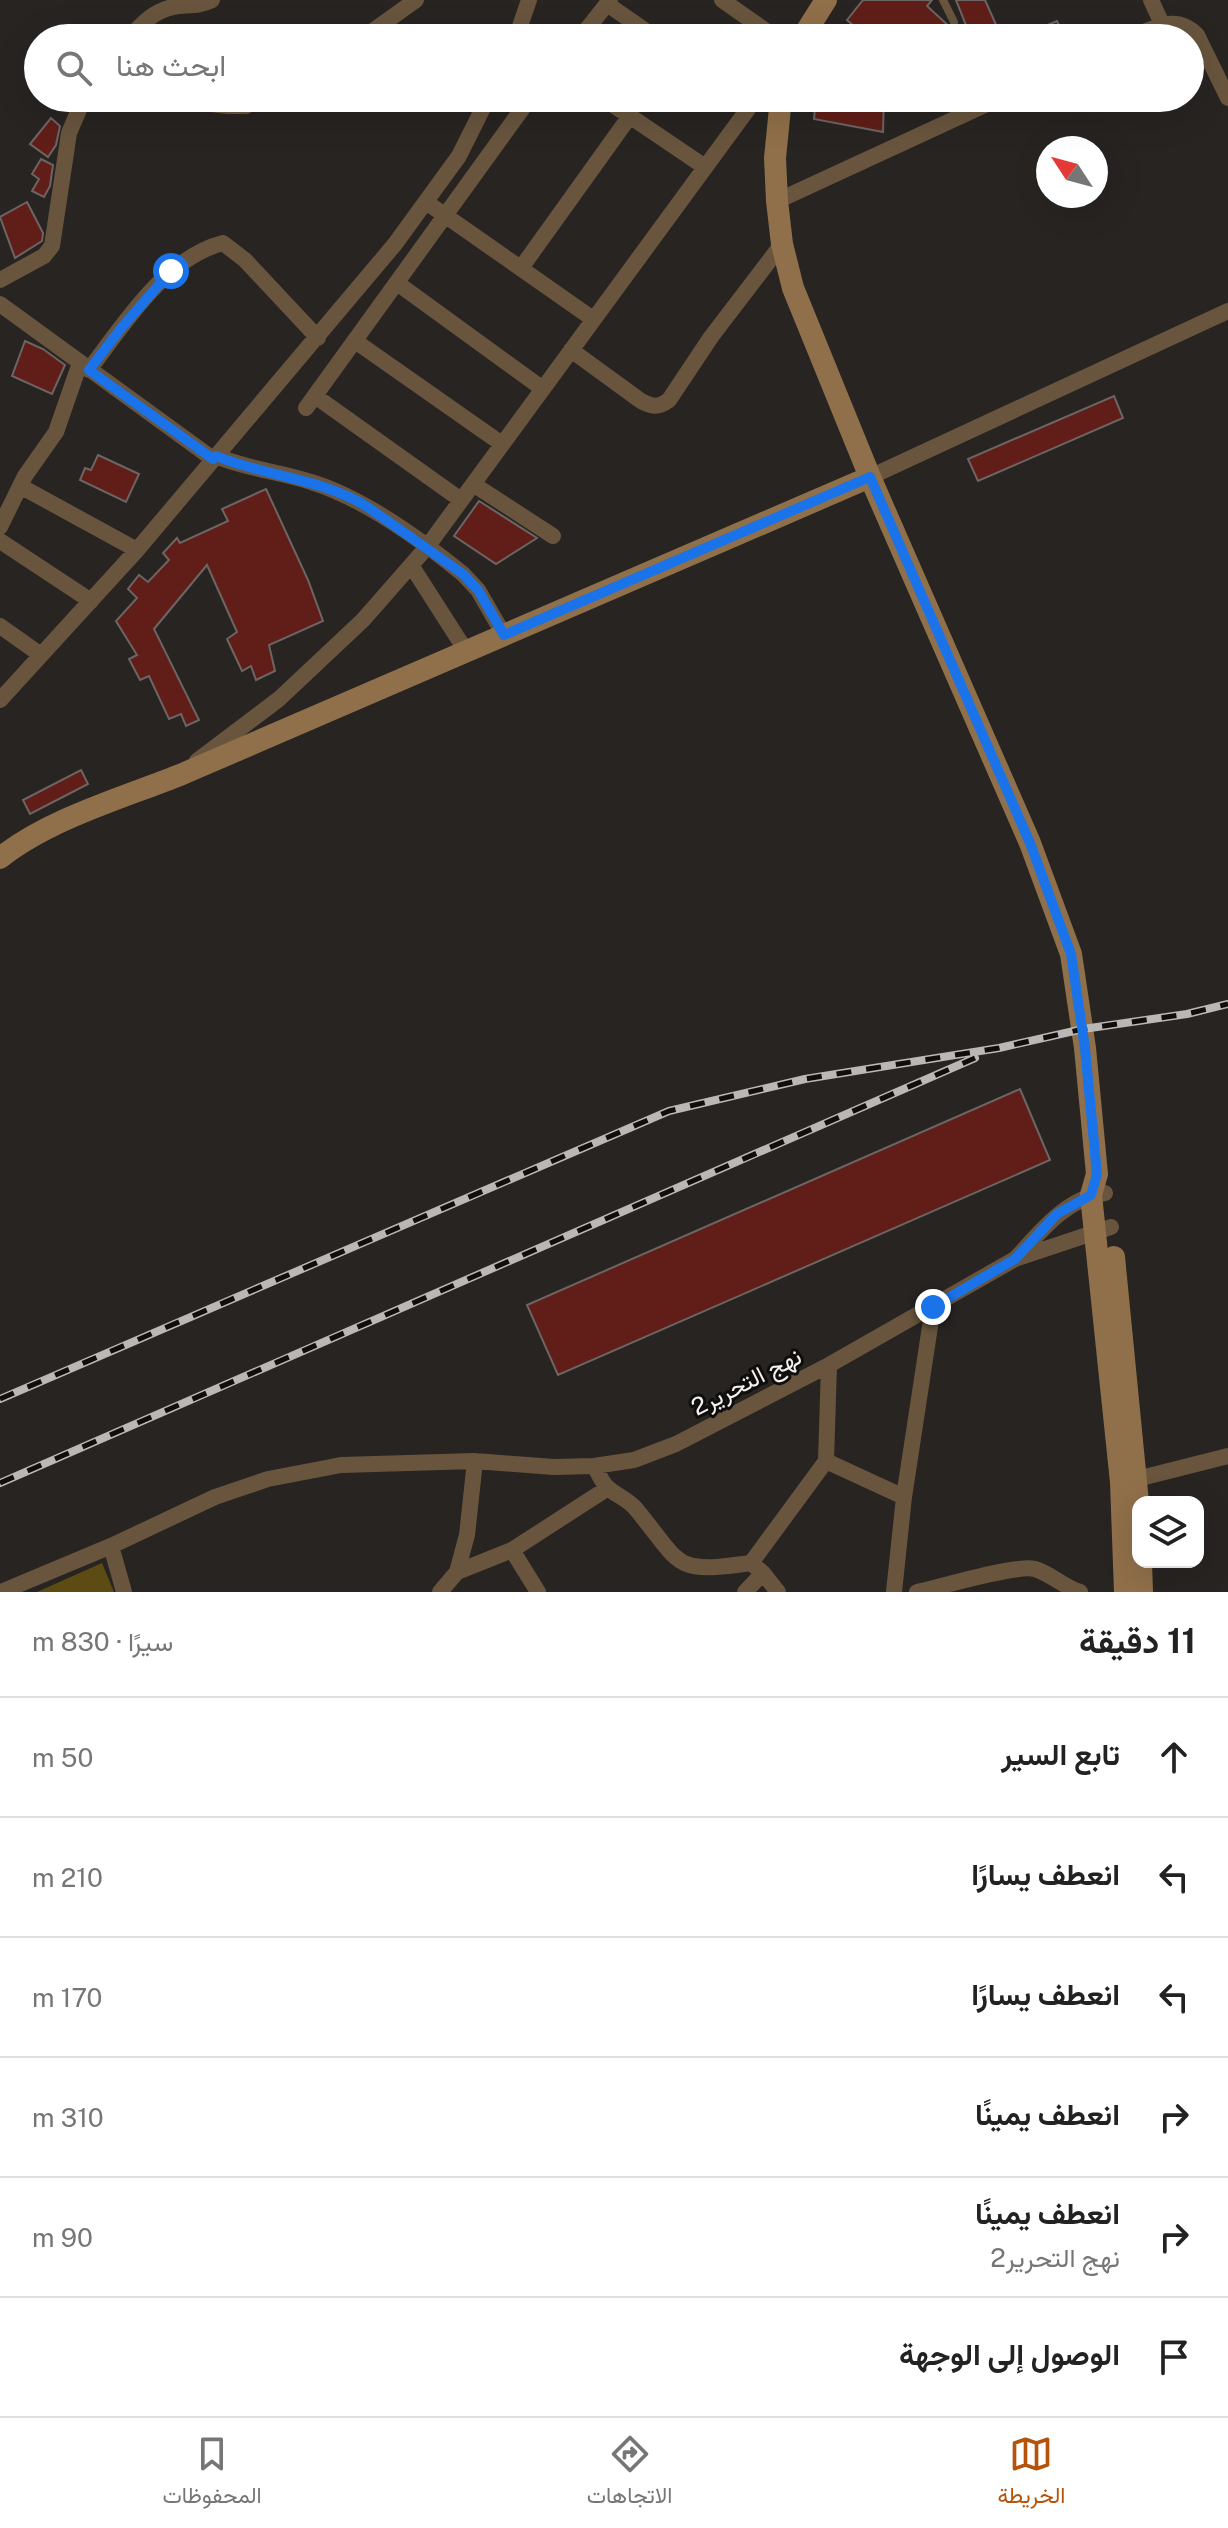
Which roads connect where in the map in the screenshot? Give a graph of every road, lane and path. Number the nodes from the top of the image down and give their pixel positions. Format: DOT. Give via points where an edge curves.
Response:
graph roads {
  1 [pos="212,0"];
  2 [pos="416,0"];
  3 [pos="529,0"];
  4 [pos="722,0"];
  5 [pos="826,0"];
  6 [pos="943,0"];
  7 [pos="1151,0"];
  8 [pos="608,2"];
  9 [pos="954,22"];
  10 [pos="143,24"];
  11 [pos="383,24"];
  12 [pos="521,24"];
  13 [pos="591,24"];
  14 [pos="637,24"];
  15 [pos="756,24"];
  16 [pos="810,24"];
  17 [pos="1162,24"];
  18 [pos="1182,24"];
  19 [pos="1204,49"];
  20 [pos="1228,98"];
  21 [pos="78,112"];
  22 [pos="481,112"];
  23 [pos="520,112"];
  24 [pos="624,112"];
  25 [pos="742,112"];
  26 [pos="780,112"];
  27 [pos="970,112"];
  28 [pos="630,116"];
  29 [pos="705,167"];
  30 [pos="777,201"];
  31 [pos="426,202"];
  32 [pos="446,216"];
  33 [pos="782,244"];
  34 [pos="521,268"];
  35 [pos="0,280"];
  36 [pos="397,283"];
  37 [pos="2,307"];
  38 [pos="1228,311"];
  39 [pos="593,319"];
  40 [pos="318,338"];
  41 [pos="355,341"];
  42 [pos="571,350"];
  43 [pos="85,366"];
  44 [pos="543,389"];
  45 [pos="502,444"];
  46 [pos="214,458"];
  47 [pos="870,477"];
  48 [pos="473,484"];
  49 [pos="11,493"];
  50 [pos="461,500"];
  51 [pos="0,527"];
  52 [pos="553,536"];
  53 [pos="0,541"];
  54 [pos="427,547"];
  55 [pos="137,550"];
  56 [pos="411,565"];
  57 [pos="91,601"];
  58 [pos="0,626"];
  59 [pos="504,635"];
  60 [pos="466,651"];
  61 [pos="41,655"];
  62 [pos="0,700"];
  63 [pos="180,775"];
  64 [pos="0,858"];
  65 [pos="1097,1186"];
  66 [pos="1104,1230"];
  67 [pos="1015,1259"];
  68 [pos="933,1307"];
  69 [pos="829,1365"];
  70 [pos="1228,1456"];
  71 [pos="475,1461"];
  72 [pos="826,1461"];
  73 [pos="594,1466"];
  74 [pos="608,1488"];
  75 [pos="1132,1488"];
  76 [pos="904,1497"];
  77 [pos="111,1546"];
  78 [pos="512,1550"];
  79 [pos="757,1568"];
  80 [pos="1141,1568"];
  81 [pos="457,1572"];
  82 [pos="1070,1591"];
  83 [pos="1,1592"];
  84 [pos="124,1592"];
  85 [pos="440,1592"];
  86 [pos="538,1592"];
  87 [pos="745,1592"];
  88 [pos="778,1592"];
  89 [pos="894,1592"];
  90 [pos="917,1592"];
  91 [pos="1125,1592"];
  92 [pos="1142,1592"];
  1 -- 10 [label="street" via="164,10"];
  2 -- 11 [label="street"];
  3 -- 12 [label="street"];
  4 -- 15 [label="street"];
  5 -- 16 [label="main road"];
  6 -- 9 [label="lane"];
  7 -- 17 [label="street"];
  8 -- 13 [label="street"];
  8 -- 14 [label="street"];
  17 -- 18 [label="street"];
  19 -- 20 [label="street"];
  21 -- 35 [label="street" via="69,133 52,246"];
  22 -- 31 [label="street" via="459,156"];
  23 -- 32 [label="street"];
  24 -- 28 [label="street"];
  25 -- 29 [label="street"];
  26 -- 30 [label="main road"];
  27 -- 30 [label="street"];
  28 -- 29 [label="street"];
  28 -- 34 [label="street"];
  29 -- 39 [label="street"];
  30 -- 33 [label="main road"];
  31 -- 32 [label="street"];
  31 -- 40 [label="street"];
  32 -- 34 [label="street"];
  32 -- 36 [label="street"];
  33 -- 42 [label="street" via="661,406 641,401"];
  33 -- 47 [label="main road" via="793,288"];
  34 -- 39 [label="street"];
  36 -- 41 [label="street"];
  36 -- 44 [label="street"];
  37 -- 43 [label="street"];
  38 -- 47 [label="street"];
  39 -- 42 [label="street"];
  40 -- 43 [label="street" via="223,243 199,250 171,271"];
  40 -- 46 [label="street"];
  41 -- 45 [label="street"];
  41 -- 50 [label="street" via="311,402"];
  42 -- 44 [label="street"];
  43 -- 46 [label="street"];
  43 -- 49 [label="street" via="56,432"];
  44 -- 45 [label="street"];
  45 -- 48 [label="street"];
  46 -- 54 [label="street" via="309,481 353,498"];
  46 -- 55 [label="street"];
  47 -- 59 [label="main road"];
  47 -- 65 [label="main road" via="1048,887 1071,954"];
  48 -- 50 [label="street"];
  48 -- 52 [label="street"];
  49 -- 51 [label="street"];
  49 -- 55 [label="street"];
  50 -- 54 [label="street"];
  53 -- 57 [label="street"];
  54 -- 56 [label="street"];
  54 -- 59 [label="street" via="478,590"];
  55 -- 57 [label="street"];
  56 -- 60 [label="street"];
  56 -- 63 [label="street" via="363,620 279,699"];
  57 -- 61 [label="street"];
  58 -- 61 [label="street"];
  59 -- 60 [label="main road"];
  60 -- 63 [label="main road"];
  61 -- 62 [label="street"];
  63 -- 64 [label="main road" via="67,820"];
  65 -- 66 [label="main road"];
  65 -- 67 [label="street, نهج التحرير2" via="1057,1214"];
  66 -- 67 [label="street, نهج التحرير2"];
  66 -- 75 [label="main road"];
  67 -- 68 [label="street, نهج التحرير2"];
  68 -- 69 [label="street, نهج التحرير2"];
  68 -- 76 [label="street"];
  69 -- 72 [label="street"];
  69 -- 73 [label="street, نهج التحرير2" via="676,1444 634,1460"];
  70 -- 75 [label="street"];
  71 -- 73 [label="street, نهج التحرير2"];
  71 -- 77 [label="street, نهج التحرير2" via="341,1465 268,1479 215,1497"];
  71 -- 81 [label="street"];
  72 -- 76 [label="street"];
  72 -- 79 [label="street"];
  73 -- 74 [label="street"];
  74 -- 78 [label="street"];
  74 -- 79 [label="street" via="634,1506 674,1558 707,1569"];
  75 -- 91 [label="main road"];
  76 -- 89 [label="street"];
  77 -- 83 [label="street, نهج التحرير2"];
  77 -- 84 [label="street"];
  78 -- 81 [label="street"];
  78 -- 86 [label="street"];
  79 -- 87 [label="street"];
  79 -- 88 [label="street"];
  80 -- 92 [label="main road"];
  81 -- 85 [label="street"];
  82 -- 90 [label="street" via="1026,1567"];
}
